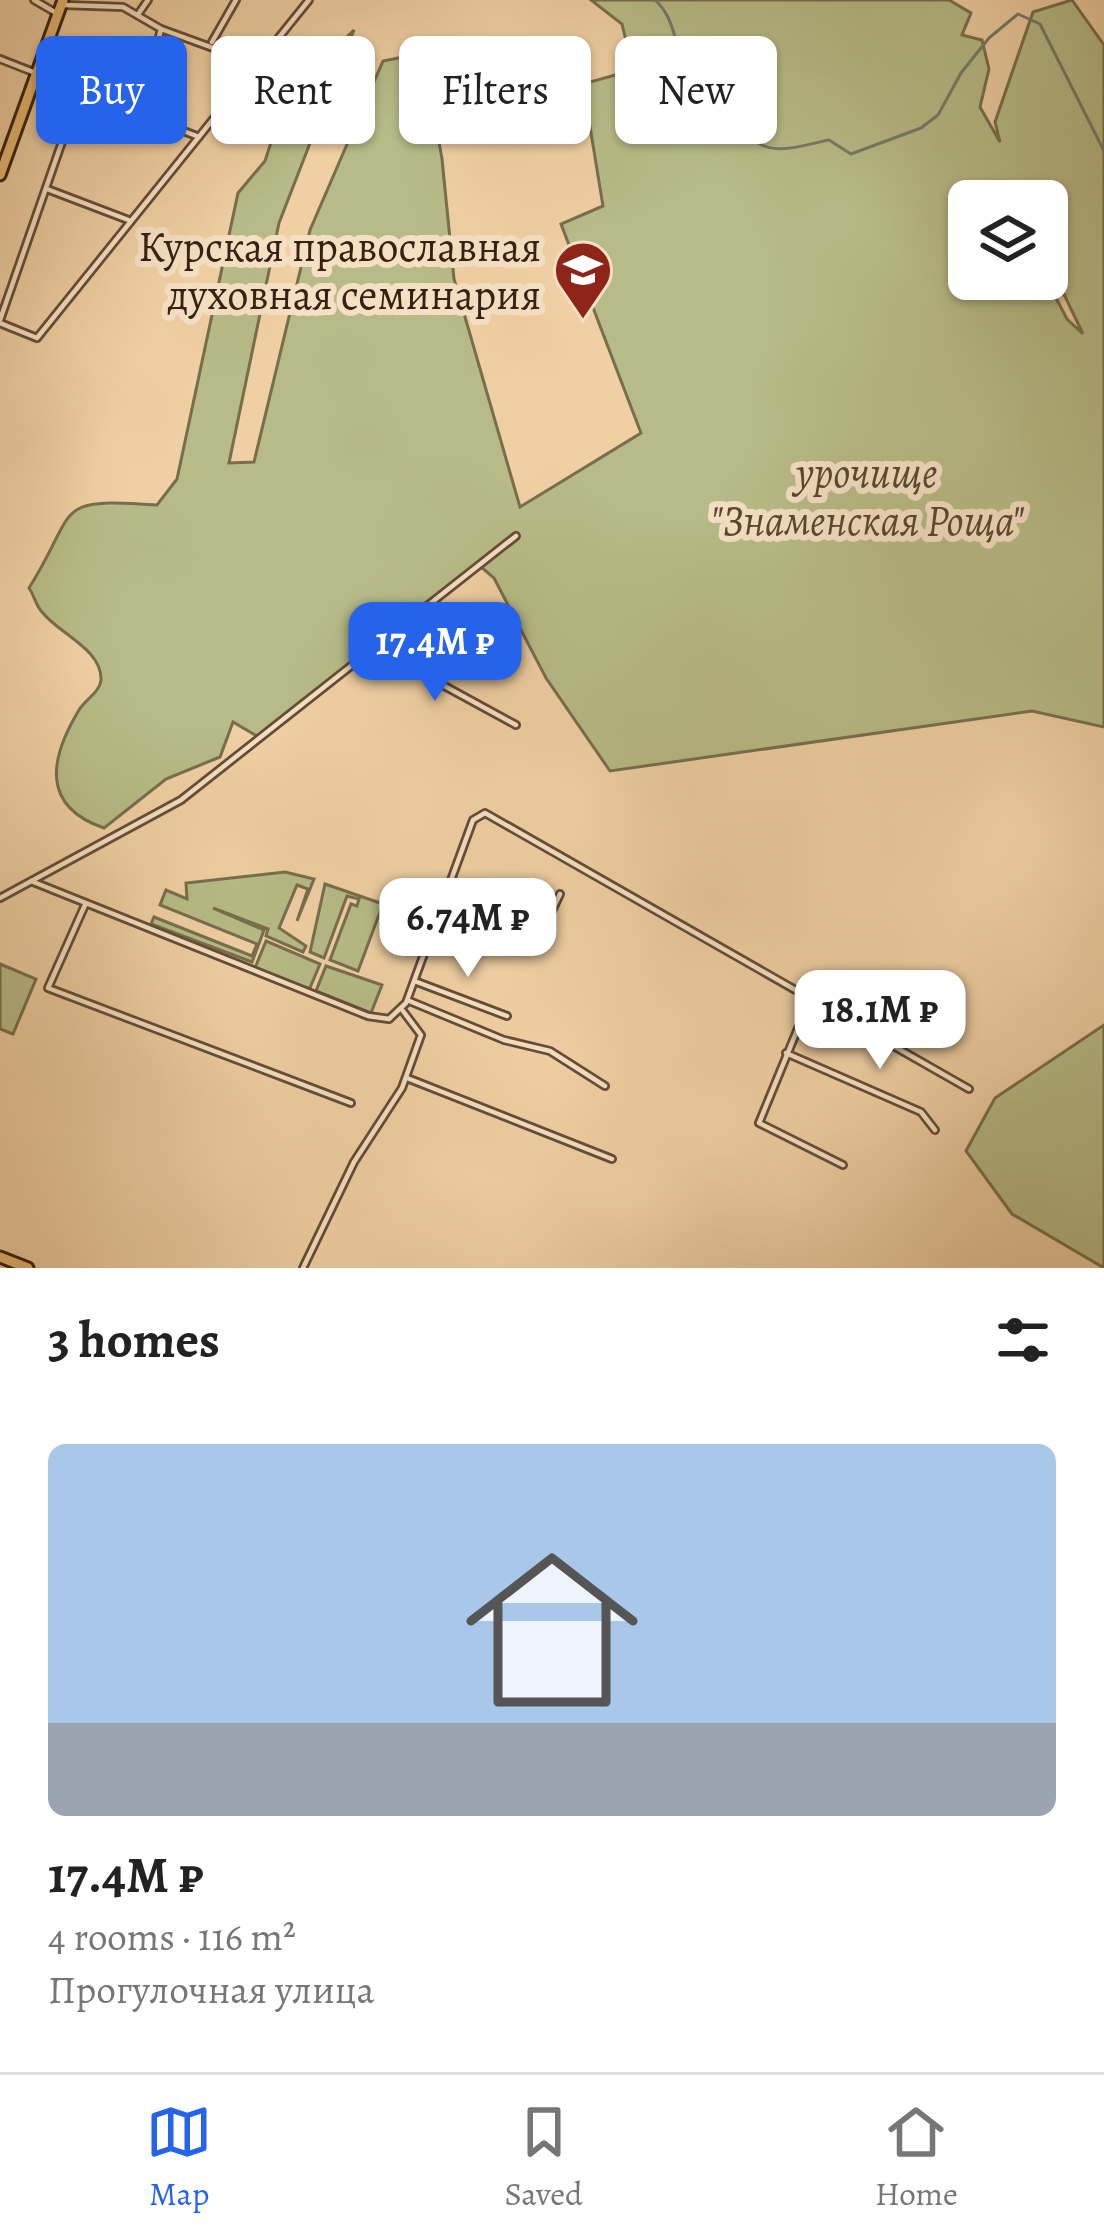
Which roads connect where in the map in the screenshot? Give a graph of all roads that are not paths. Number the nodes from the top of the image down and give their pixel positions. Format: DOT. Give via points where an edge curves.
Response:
graph roads {
  1 [pos="34,0"];
  2 [pos="148,0"];
  3 [pos="236,0"];
  4 [pos="309,0"];
  5 [pos="61,7"];
  6 [pos="139,13"];
  7 [pos="161,29"];
  8 [pos="50,36"];
  9 [pos="159,36"];
  10 [pos="216,36"];
  11 [pos="280,36"];
  12 [pos="211,45"];
  13 [pos="0,59"];
  14 [pos="36,74"];
  15 [pos="211,122"];
  16 [pos="187,131"];
  17 [pos="199,137"];
  18 [pos="62,144"];
  19 [pos="0,174"];
  20 [pos="47,189"];
  21 [pos="132,221"];
  22 [pos="0,322"];
  23 [pos="516,536"];
  24 [pos="373,647"];
  25 [pos="516,725"];
  26 [pos="31,881"];
  27 [pos="560,894"];
  28 [pos="448,895"];
  29 [pos="0,898"];
  30 [pos="86,904"];
  31 [pos="435,927"];
  32 [pos="475,941"];
  33 [pos="415,981"];
  34 [pos="810,999"];
  35 [pos="407,1000"];
  36 [pos="402,1009"];
  37 [pos="507,1016"];
  38 [pos="786,1053"];
  39 [pos="407,1078"];
  40 [pos="605,1086"];
  41 [pos="969,1089"];
  42 [pos="351,1103"];
  43 [pos="934,1130"];
  44 [pos="612,1159"];
  45 [pos="843,1165"];
  46 [pos="0,1257"];
  47 [pos="28,1268"];
  48 [pos="303,1268"];
  1 -- 5 [label="street"];
  2 -- 6 [label="street"];
  3 -- 10 [label="street"];
  4 -- 11 [label="street"];
  5 -- 6 [label="street"];
  5 -- 8 [label="main road"];
  6 -- 7 [label="street"];
  7 -- 9 [label="street"];
  7 -- 12 [label="street"];
  13 -- 14 [label="street"];
  14 -- 19 [label="main road"];
  15 -- 17 [label="street"];
  16 -- 17 [label="street"];
  17 -- 21 [label="street"];
  18 -- 20 [label="street"];
  20 -- 21 [label="street"];
  20 -- 22 [label="street"];
  21 -- 22 [label="street" via="38,338"];
  23 -- 24 [label="street"];
  24 -- 25 [label="street"];
  24 -- 26 [label="street" via="181,800"];
  26 -- 29 [label="street"];
  26 -- 30 [label="street"];
  27 -- 28 [label="street" via="545,926"];
  28 -- 31 [label="street"];
  28 -- 34 [label="street" via="473,820 485,813"];
  30 -- 36 [label="street" via="368,1016 388,1019"];
  30 -- 42 [label="street" via="48,988"];
  31 -- 32 [label="street"];
  31 -- 33 [label="street"];
  33 -- 35 [label="street"];
  33 -- 37 [label="street"];
  34 -- 38 [label="street"];
  34 -- 41 [label="street"];
  35 -- 36 [label="street"];
  35 -- 40 [label="street" via="550,1052"];
  36 -- 39 [label="street" via="421,1035"];
  38 -- 43 [label="street" via="921,1112"];
  38 -- 45 [label="street" via="759,1123"];
  39 -- 44 [label="street"];
  39 -- 48 [label="street" via="354,1162"];
  46 -- 47 [label="main road"];
}
